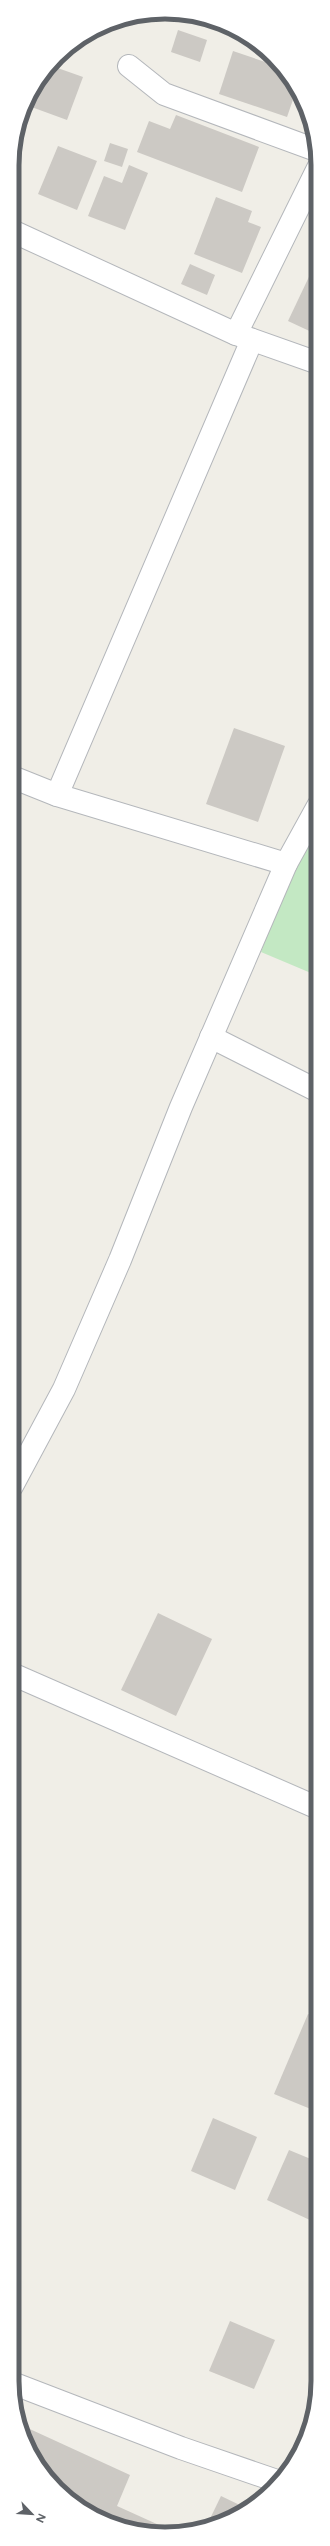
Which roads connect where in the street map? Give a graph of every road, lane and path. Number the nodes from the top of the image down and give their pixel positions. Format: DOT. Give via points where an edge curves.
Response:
graph roads {
  1 [pos="129,66"];
  2 [pos="310,148"];
  3 [pos="311,184"];
  4 [pos="19,234"];
  5 [pos="244,337"];
  6 [pos="311,361"];
  7 [pos="19,780"];
  8 [pos="57,795"];
  9 [pos="311,819"];
  10 [pos="286,864"];
  11 [pos="211,1037"];
  12 [pos="311,1087"];
  13 [pos="19,1473"];
  14 [pos="19,1677"];
  15 [pos="311,1805"];
  16 [pos="19,2386"];
  17 [pos="273,2479"];
  1 -- 2 [label="street" via="164,94"];
  3 -- 5 [label="street"];
  4 -- 5 [label="street"];
  5 -- 6 [label="street"];
  5 -- 8 [label="street"];
  7 -- 8 [label="street"];
  8 -- 10 [label="street"];
  9 -- 10 [label="street"];
  10 -- 11 [label="street"];
  11 -- 12 [label="street"];
  11 -- 13 [label="street" via="64,1389"];
  14 -- 15 [label="street"];
  16 -- 17 [label="street" via="181,2448"];
}
